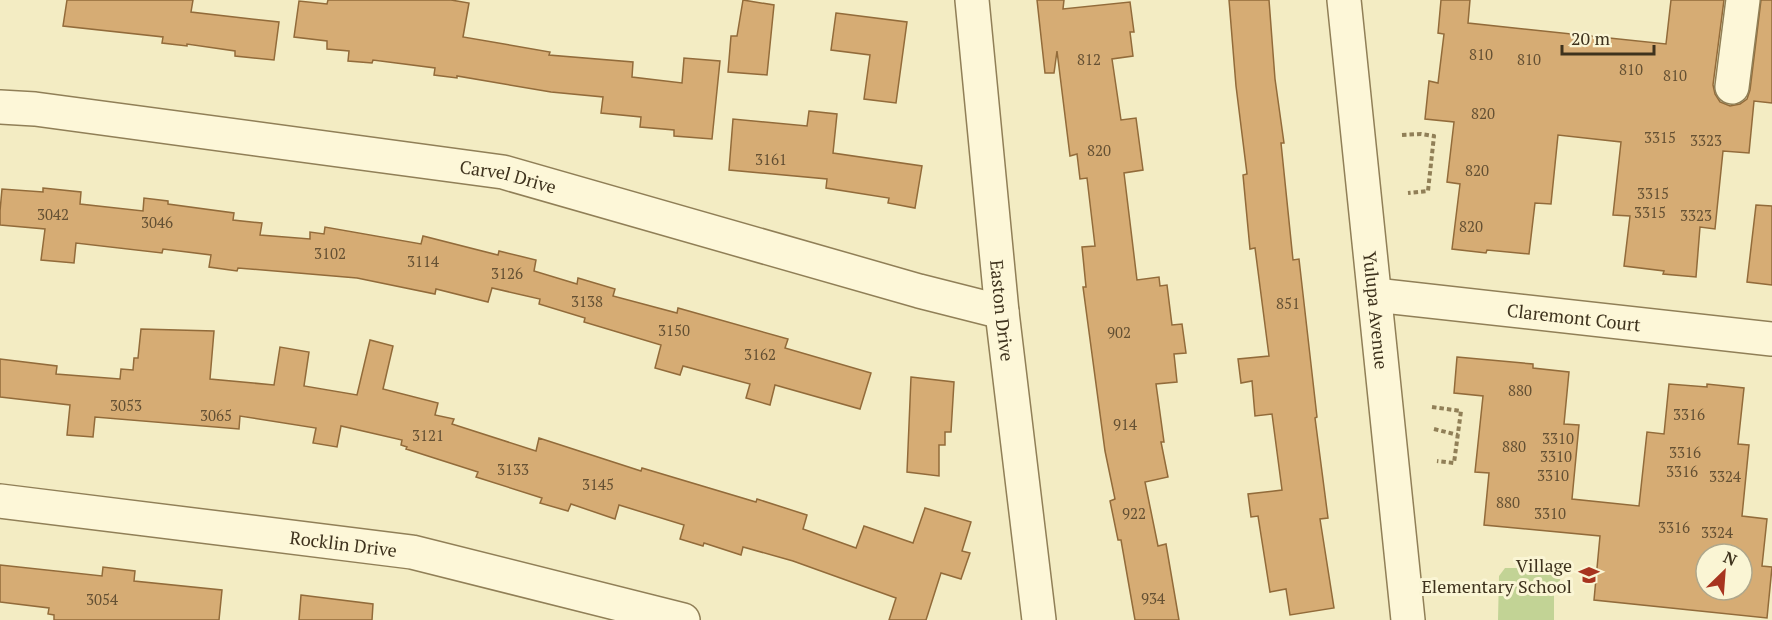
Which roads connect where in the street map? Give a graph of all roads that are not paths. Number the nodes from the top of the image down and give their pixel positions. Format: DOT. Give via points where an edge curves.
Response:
graph roads {
  1 [pos="972,0"];
  2 [pos="1344,0"];
  3 [pos="1743,0"];
  4 [pos="1732,87"];
  5 [pos="0,107"];
  6 [pos="1375,295"];
  7 [pos="1002,312"];
  8 [pos="1772,339"];
  9 [pos="0,501"];
  10 [pos="683,620"];
  11 [pos="1039,620"];
  12 [pos="1408,620"];
  1 -- 7 [label="street, Easton Drive"];
  2 -- 6 [label="street, Yulupa Avenue"];
  3 -- 4 [label="street"];
  5 -- 7 [label="street, Carvel Drive" via="503,172"];
  6 -- 8 [label="street, Claremont Court"];
  6 -- 12 [label="street, Yulupa Avenue"];
  7 -- 11 [label="street, Easton Drive"];
  9 -- 10 [label="street, Rocklin Drive" via="412,552"];
}
